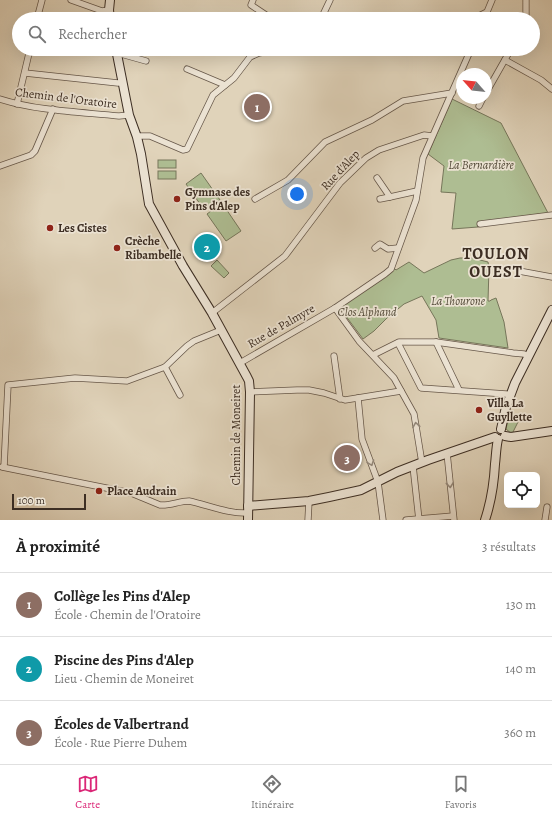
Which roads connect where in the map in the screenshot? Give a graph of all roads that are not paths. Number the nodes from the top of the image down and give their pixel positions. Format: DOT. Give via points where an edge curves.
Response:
graph roads {
  1 [pos="42,0"];
  2 [pos="71,0"];
  3 [pos="110,0"];
  4 [pos="253,0"];
  5 [pos="330,0"];
  6 [pos="492,0"];
  7 [pos="526,0"];
  8 [pos="39,12"];
  9 [pos="104,12"];
  10 [pos="109,12"];
  11 [pos="262,12"];
  12 [pos="324,12"];
  13 [pos="487,12"];
  14 [pos="526,12"];
  15 [pos="29,56"];
  16 [pos="117,56"];
  17 [pos="128,56"];
  18 [pos="252,56"];
  19 [pos="468,56"];
  20 [pos="507,56"];
  21 [pos="505,60"];
  22 [pos="146,61"];
  23 [pos="187,69"];
  24 [pos="25,73"];
  25 [pos="123,82"];
  26 [pos="492,83"];
  27 [pos="225,85"];
  28 [pos="552,89"];
  29 [pos="452,93"];
  30 [pos="0,99"];
  31 [pos="17,104"];
  32 [pos="53,109"];
  33 [pos="129,115"];
  34 [pos="432,136"];
  35 [pos="137,137"];
  36 [pos="0,166"];
  37 [pos="377,178"];
  38 [pos="418,191"];
  39 [pos="390,196"];
  40 [pos="254,199"];
  41 [pos="380,199"];
  42 [pos="552,215"];
  43 [pos="480,224"];
  44 [pos="375,248"];
  45 [pos="398,248"];
  46 [pos="519,271"];
  47 [pos="552,277"];
  48 [pos="334,308"];
  49 [pos="552,310"];
  50 [pos="212,313"];
  51 [pos="221,330"];
  52 [pos="436,342"];
  53 [pos="398,343"];
  54 [pos="373,355"];
  55 [pos="334,356"];
  56 [pos="528,356"];
  57 [pos="240,363"];
  58 [pos="165,367"];
  59 [pos="459,390"];
  60 [pos="401,391"];
  61 [pos="250,392"];
  62 [pos="180,395"];
  63 [pos="510,395"];
  64 [pos="340,398"];
  65 [pos="358,398"];
  66 [pos="552,431"];
  67 [pos="500,435"];
  68 [pos="447,453"];
  69 [pos="422,463"];
  70 [pos="413,466"];
  71 [pos="2,467"];
  72 [pos="378,482"];
  73 [pos="309,501"];
  74 [pos="547,507"];
  75 [pos="248,513"];
  76 [pos="454,518"];
  77 [pos="419,519"];
  78 [pos="308,520"];
  79 [pos="383,520"];
  80 [pos="406,520"];
  81 [pos="485,520"];
  82 [pos="545,520"];
  1 -- 8 [label="street"];
  2 -- 9 [label="street"];
  3 -- 10 [label="main road"];
  4 -- 11 [label="street" via="251,5"];
  5 -- 12 [label="street"];
  6 -- 13 [label="street"];
  7 -- 14 [label="street"];
  15 -- 24 [label="street"];
  16 -- 25 [label="main road, Chemin de Moneiret"];
  17 -- 22 [label="street"];
  18 -- 27 [label="street"];
  19 -- 29 [label="street, Rue de Palmyre"];
  20 -- 21 [label="street"];
  21 -- 26 [label="street"];
  21 -- 28 [label="street"];
  23 -- 27 [label="street"];
  24 -- 25 [label="street"];
  24 -- 31 [label="street"];
  25 -- 33 [label="main road, Chemin de Moneiret"];
  27 -- 35 [label="street" via="213,95 187,148 176,148 150,136"];
  29 -- 34 [label="street, Rue de Palmyre"];
  29 -- 40 [label="street" via="403,101 372,120 325,142 288,180"];
  30 -- 31 [label="street, Chemin de l'Oratoire"];
  31 -- 32 [label="street, Chemin de l'Oratoire"];
  32 -- 33 [label="street, Chemin de l'Oratoire"];
  32 -- 36 [label="street" via="35,151 31,155"];
  33 -- 35 [label="main road, Chemin de Moneiret"];
  34 -- 38 [label="street, Rue de Palmyre" via="423,158"];
  34 -- 50 [label="street, Rue d'Alep" via="424,135 379,150 366,158 340,183 286,256"];
  35 -- 50 [label="main road, Chemin de Moneiret" via="149,204"];
  37 -- 39 [label="street"];
  38 -- 39 [label="street"];
  38 -- 45 [label="street, Rue de Palmyre"];
  39 -- 41 [label="street"];
  42 -- 43 [label="street"];
  44 -- 45 [label="street" via="380,244 388,249"];
  45 -- 48 [label="street, Rue de Palmyre" via="391,269"];
  46 -- 47 [label="street"];
  48 -- 54 [label="street"];
  48 -- 57 [label="street, Rue de Palmyre"];
  49 -- 56 [label="main road"];
  50 -- 51 [label="main road, Chemin de Moneiret"];
  51 -- 57 [label="main road, Chemin de Moneiret"];
  51 -- 58 [label="street" via="194,341"];
  52 -- 53 [label="street"];
  52 -- 56 [label="street"];
  52 -- 59 [label="street"];
  53 -- 54 [label="street"];
  53 -- 59 [label="street" via="421,388"];
  54 -- 60 [label="street" via="394,378"];
  55 -- 64 [label="street"];
  56 -- 63 [label="main road"];
  57 -- 61 [label="main road, Chemin de Moneiret" via="249,381"];
  58 -- 62 [label="street"];
  58 -- 71 [label="street" via="127,381 75,378 8,385"];
  59 -- 63 [label="street"];
  60 -- 65 [label="street"];
  69 -- 60 [label="street, one-way" via="414,414"];
  61 -- 64 [label="street" via="309,390"];
  61 -- 75 [label="main road, Chemin de Moneiret"];
  63 -- 67 [label="main road"];
  64 -- 65 [label="street"];
  65 -- 72 [label="street, one-way" via="362,440"];
  66 -- 67 [label="main road" via="511,437"];
  67 -- 68 [label="main road"];
  67 -- 81 [label="main road"];
  68 -- 69 [label="main road"];
  68 -- 76 [label="street, one-way"];
  69 -- 70 [label="main road"];
  70 -- 72 [label="main road"];
  70 -- 77 [label="street"];
  71 -- 75 [label="street" via="131,493 160,505 189,501 228,511"];
  72 -- 73 [label="main road" via="356,491"];
  72 -- 79 [label="street"];
  73 -- 75 [label="main road"];
  73 -- 78 [label="street"];
  74 -- 82 [label="street"];
  76 -- 77 [label="street"];
  77 -- 80 [label="street"];
}
